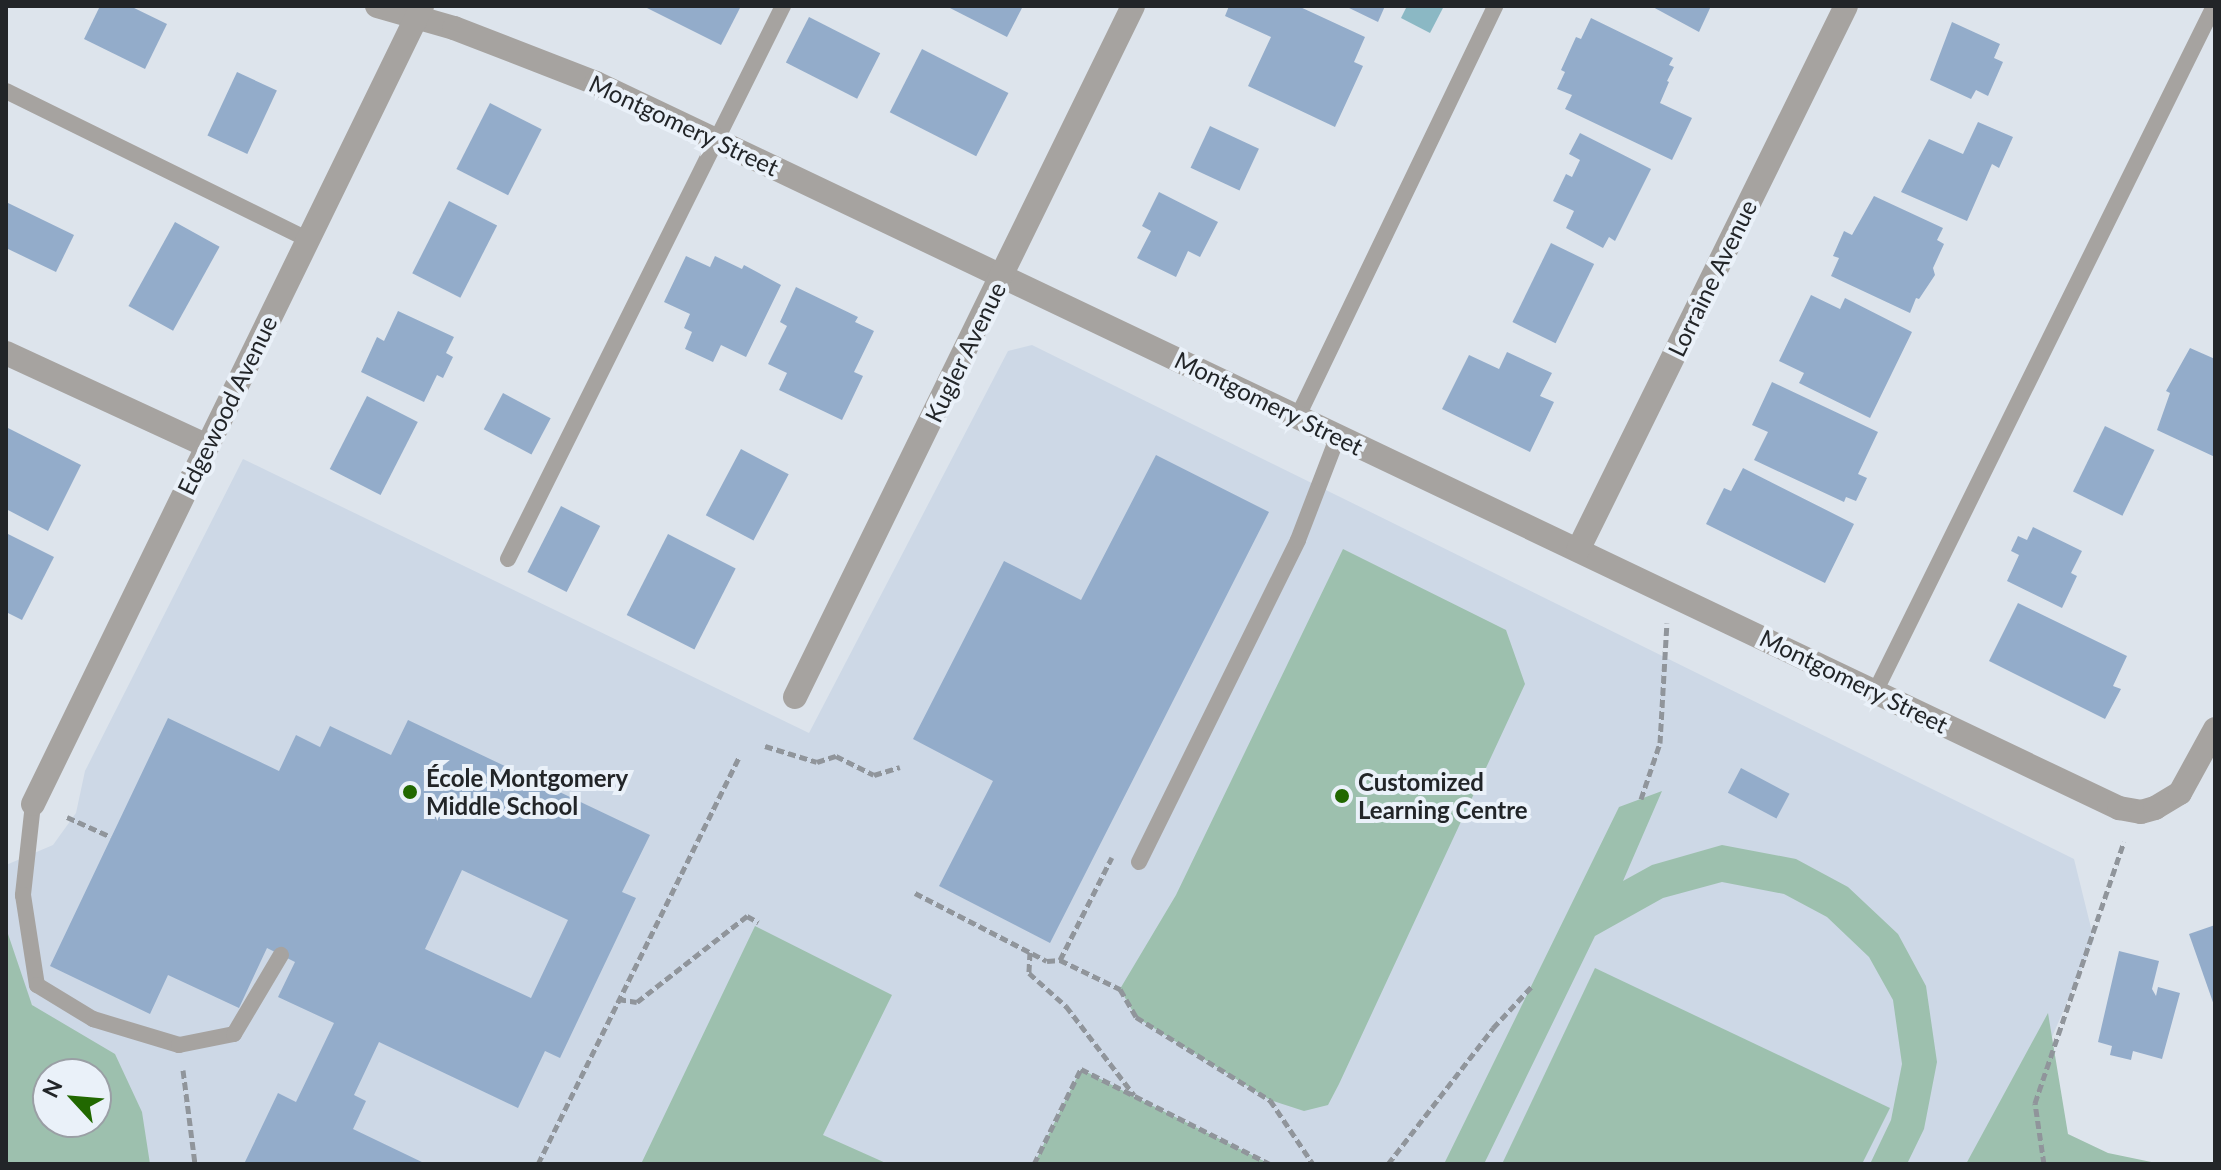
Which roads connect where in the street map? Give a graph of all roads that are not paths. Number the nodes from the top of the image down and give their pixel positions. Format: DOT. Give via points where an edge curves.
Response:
graph roads {
  1 [pos="377,6"];
  2 [pos="783,6"];
  3 [pos="1133,6"];
  4 [pos="1495,6"];
  5 [pos="1846,6"];
  6 [pos="2214,6"];
  7 [pos="420,12"];
  8 [pos="6,91"];
  9 [pos="718,140"];
  10 [pos="307,239"];
  11 [pos="1002,274"];
  12 [pos="6,353"];
  13 [pos="1298,416"];
  14 [pos="1338,436"];
  15 [pos="207,446"];
  16 [pos="1578,550"];
  17 [pos="508,559"];
  18 [pos="1875,692"];
  19 [pos="795,697"];
  20 [pos="2215,729"];
  21 [pos="33,804"];
  22 [pos="1139,862"];
  23 [pos="281,955"];
  1 -- 7 [label="street, Montgomery Street"];
  2 -- 9 [label="lane"];
  3 -- 11 [label="street, Kugler Avenue"];
  4 -- 13 [label="lane"];
  5 -- 16 [label="street, Lorraine Avenue"];
  6 -- 18 [label="lane"];
  7 -- 9 [label="street, Montgomery Street"];
  7 -- 10 [label="street, Edgewood Avenue"];
  8 -- 10 [label="lane"];
  9 -- 11 [label="street, Montgomery Street"];
  9 -- 17 [label="lane"];
  10 -- 15 [label="street, Edgewood Avenue"];
  11 -- 13 [label="street, Montgomery Street"];
  11 -- 19 [label="street, Kugler Avenue"];
  12 -- 15 [label="street"];
  13 -- 14 [label="street, Montgomery Street"];
  14 -- 16 [label="street, Montgomery Street"];
  14 -- 22 [label="lane" via="1298,540"];
  15 -- 21 [label="street, Edgewood Avenue"];
  16 -- 18 [label="street, Montgomery Street"];
  18 -- 20 [label="street, Montgomery Street" via="2119,808 2141,812 2180,793"];
  21 -- 23 [label="lane" via="23,895 37,985 93,1019 179,1045 234,1034"];
}
